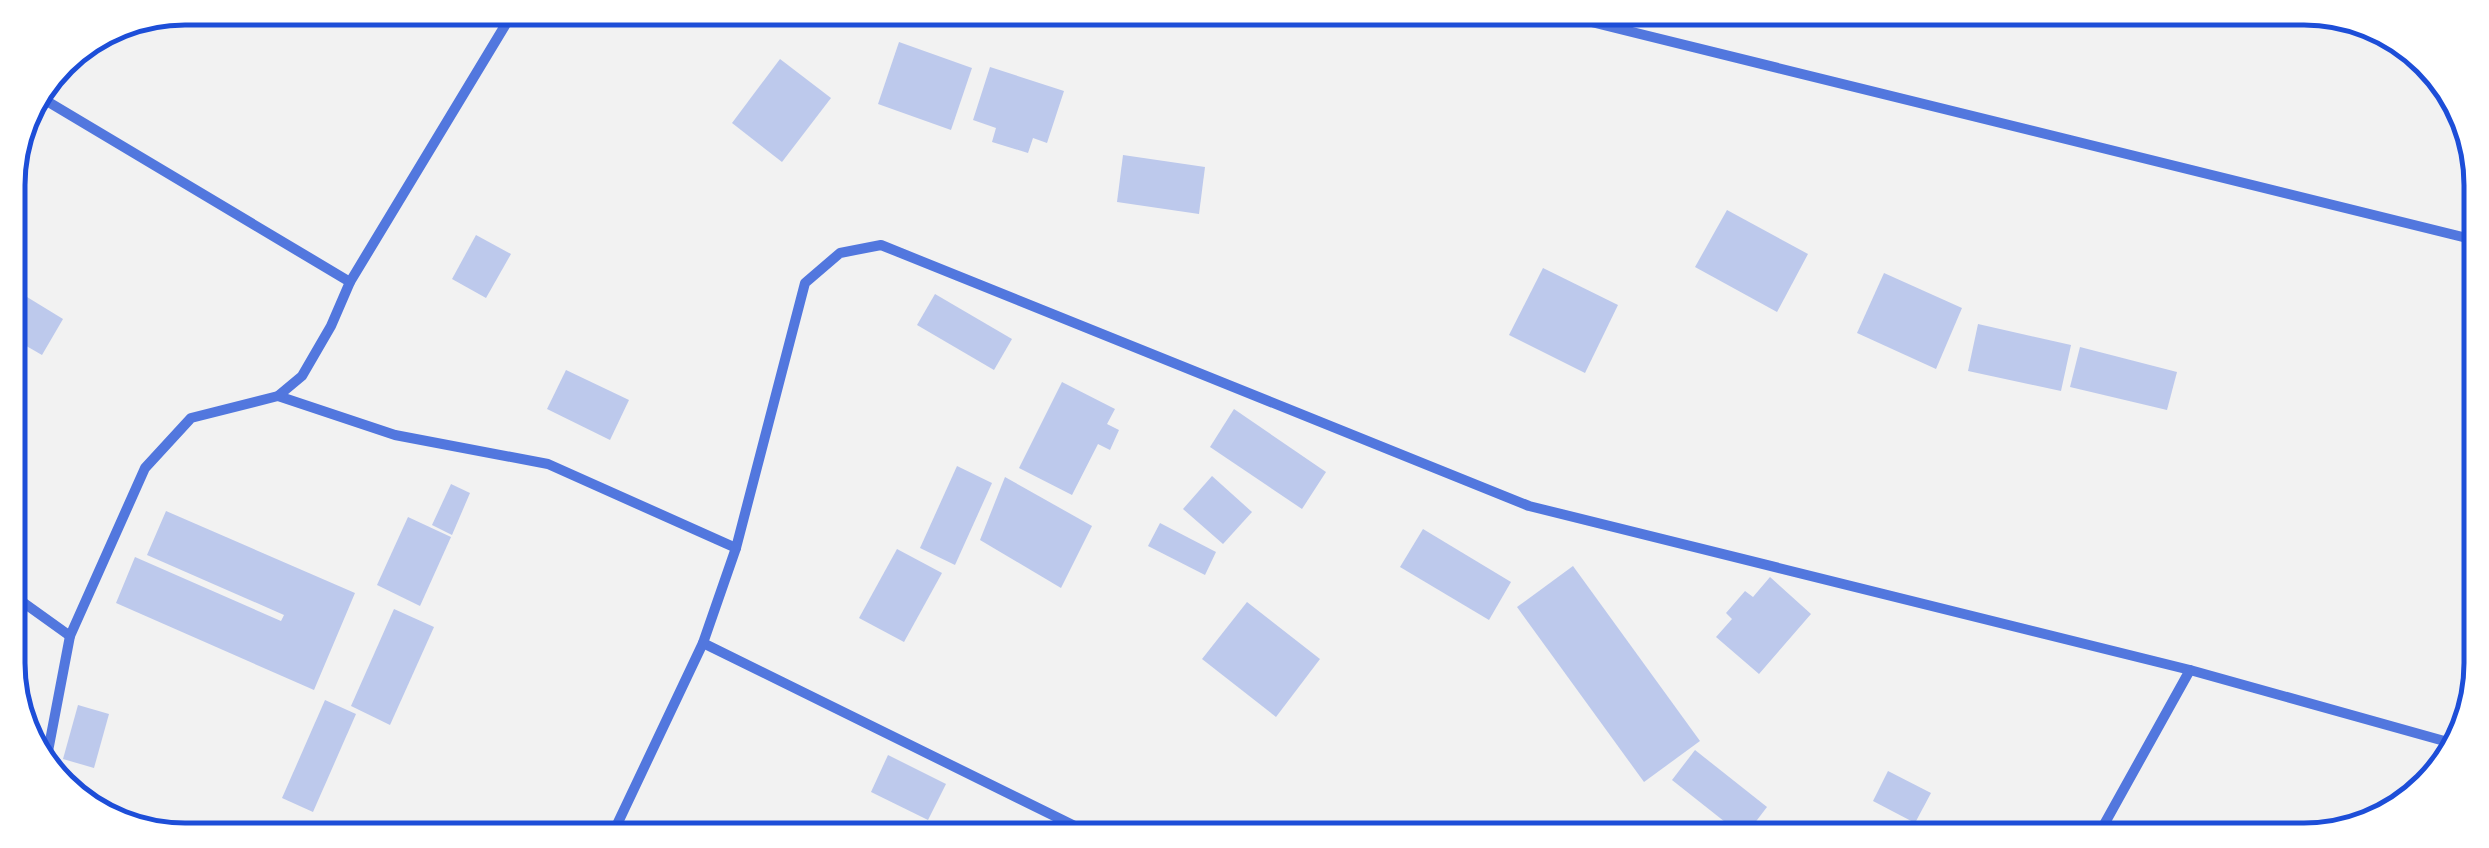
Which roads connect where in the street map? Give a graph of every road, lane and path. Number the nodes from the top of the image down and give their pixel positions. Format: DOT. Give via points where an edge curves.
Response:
graph roads {
  1 [pos="505,25"];
  2 [pos="1603,25"];
  3 [pos="49,102"];
  4 [pos="2464,238"];
  5 [pos="350,282"];
  6 [pos="278,396"];
  7 [pos="736,548"];
  8 [pos="25,604"];
  9 [pos="70,636"];
  10 [pos="703,643"];
  11 [pos="2190,670"];
  12 [pos="2444,741"];
  13 [pos="49,747"];
  14 [pos="618,823"];
  15 [pos="1069,823"];
  16 [pos="2105,823"];
  1 -- 5 [label="street"];
  2 -- 4 [label="street"];
  3 -- 5 [label="street"];
  5 -- 6 [label="street" via="302,376"];
  6 -- 7 [label="street" via="395,435 548,464"];
  6 -- 9 [label="street" via="191,418 144,468"];
  7 -- 10 [label="street"];
  7 -- 11 [label="street" via="805,284 840,253 881,245 1529,506"];
  8 -- 9 [label="street"];
  9 -- 13 [label="street"];
  10 -- 14 [label="street"];
  10 -- 15 [label="street"];
  11 -- 12 [label="street"];
  11 -- 16 [label="street"];
}
